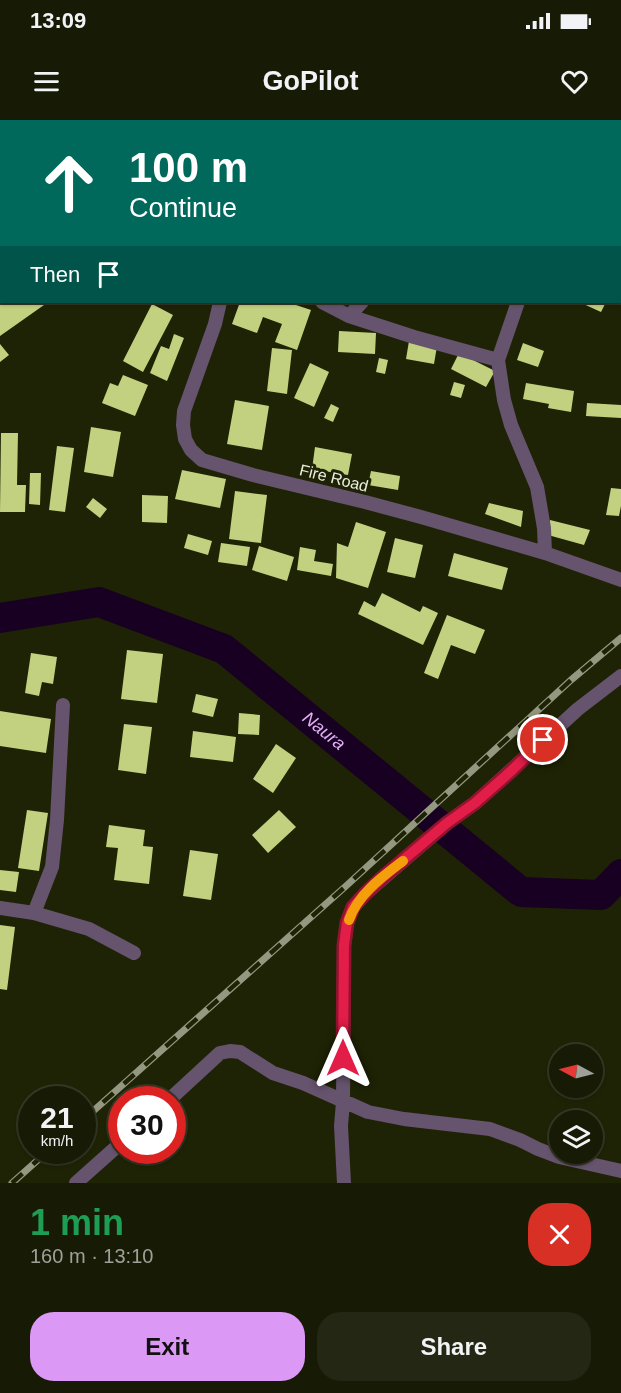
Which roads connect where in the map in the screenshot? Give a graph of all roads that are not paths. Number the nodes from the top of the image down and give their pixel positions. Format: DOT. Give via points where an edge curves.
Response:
graph roads {
  1 [pos="220,303"];
  2 [pos="324,303"];
  3 [pos="361,303"];
  4 [pos="518,303"];
  5 [pos="349,316"];
  6 [pos="498,360"];
  7 [pos="545,553"];
  8 [pos="621,580"];
  9 [pos="621,676"];
  10 [pos="63,705"];
  11 [pos="0,908"];
  12 [pos="34,913"];
  13 [pos="134,953"];
  14 [pos="184,1086"];
  15 [pos="343,1102"];
  16 [pos="108,1154"];
  17 [pos="621,1172"];
  18 [pos="76,1183"];
  19 [pos="344,1183"];
  1 -- 7 [label="street, Fire Road" via="184,411 185,439 202,460"];
  2 -- 5 [label="street"];
  3 -- 5 [label="street"];
  4 -- 6 [label="street"];
  5 -- 6 [label="street"];
  6 -- 7 [label="street" via="511,425 537,486"];
  7 -- 8 [label="street, Fire Road"];
  9 -- 15 [label="street" via="562,722 353,907 344,945"];
  10 -- 12 [label="street" via="52,867"];
  11 -- 12 [label="street"];
  12 -- 13 [label="street" via="89,929"];
  14 -- 15 [label="street" via="220,1053 240,1052 273,1073"];
  15 -- 17 [label="street" via="381,1115 490,1128 559,1157"];
  15 -- 19 [label="street"];
  16 -- 18 [label="street"];
}
